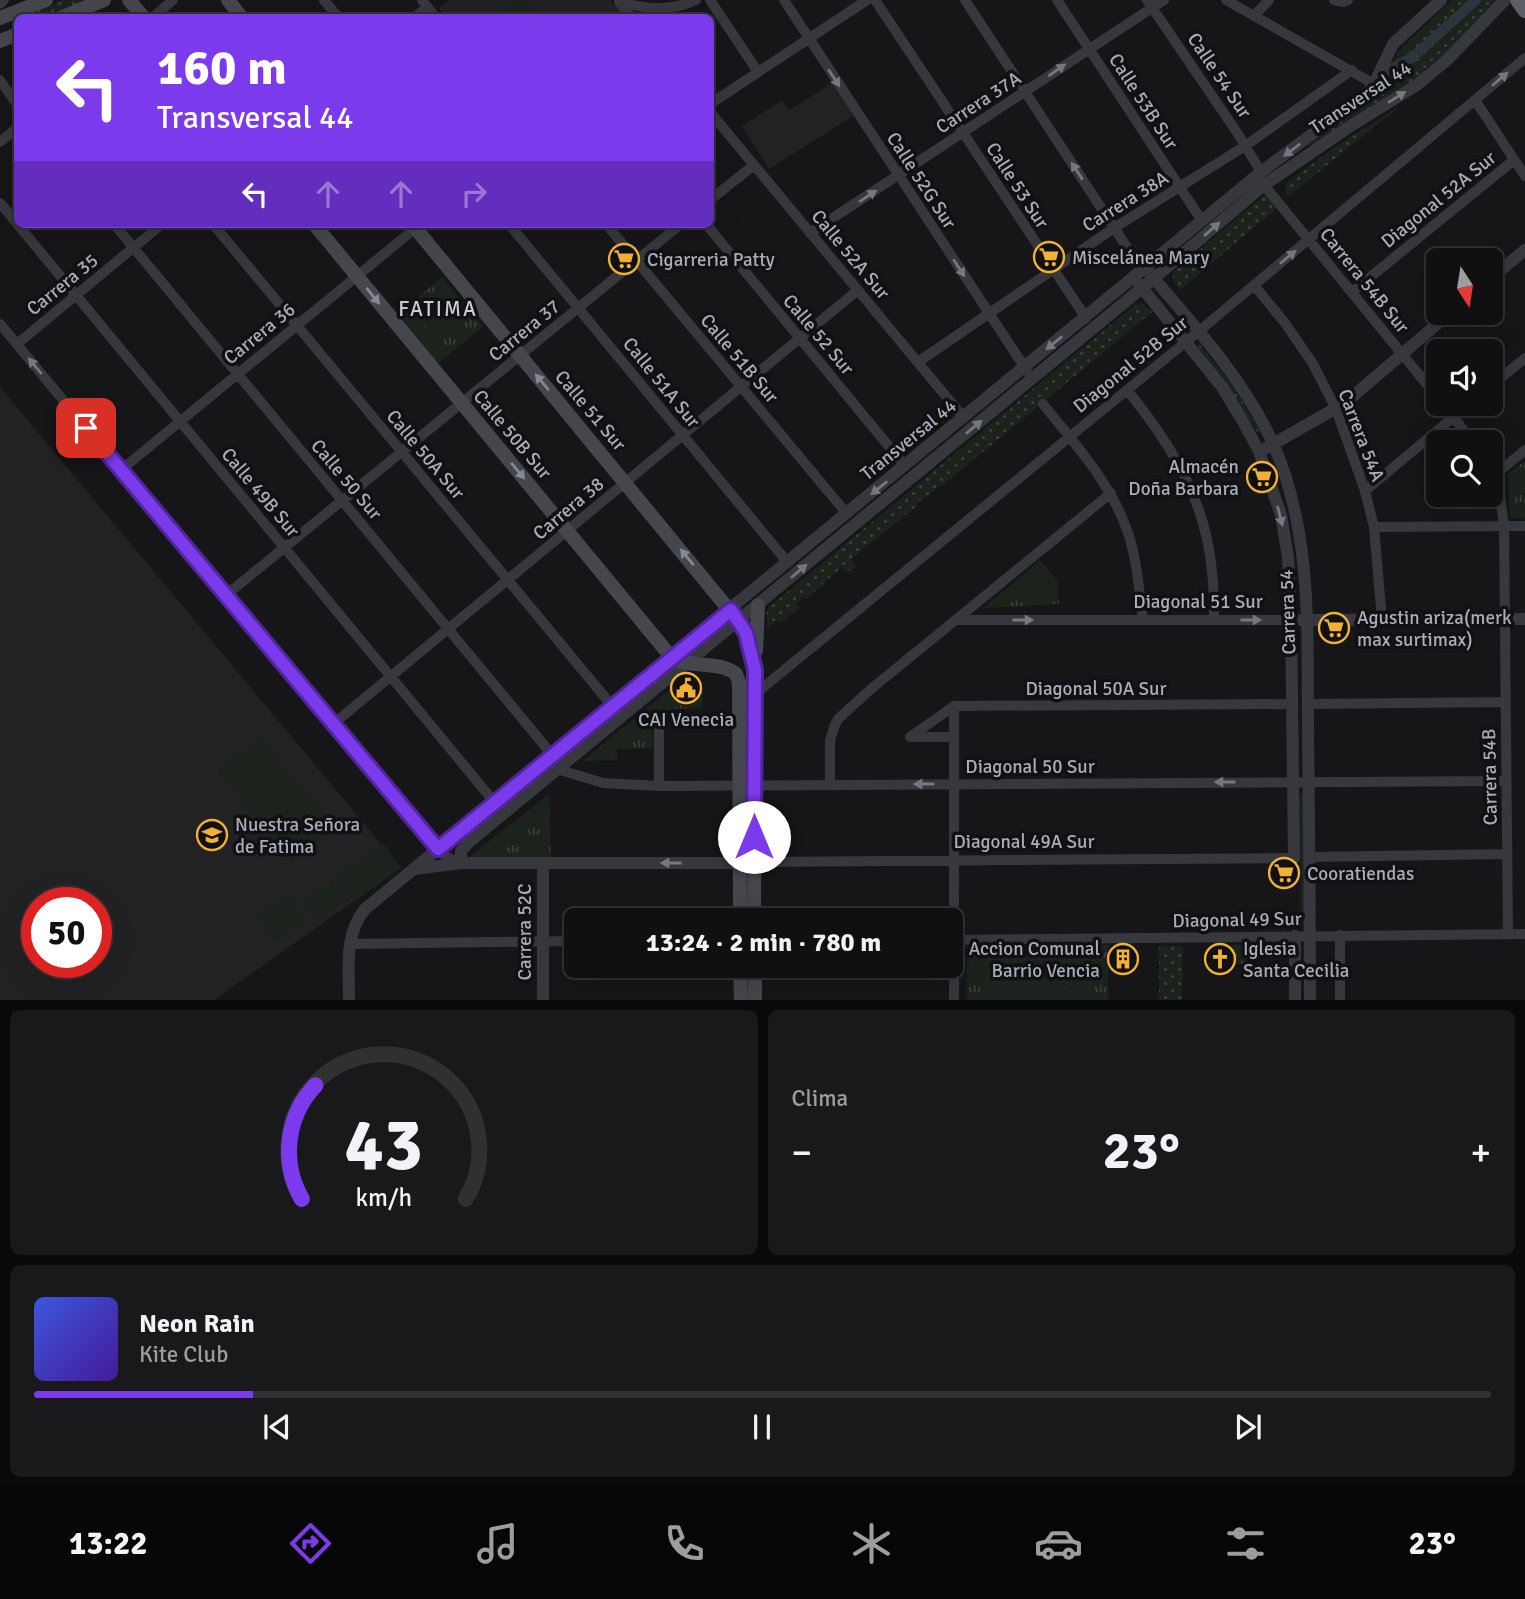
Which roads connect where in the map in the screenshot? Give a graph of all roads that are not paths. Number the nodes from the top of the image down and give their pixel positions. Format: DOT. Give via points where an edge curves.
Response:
graph roads {
  1 [pos="4,0"];
  2 [pos="104,0"];
  3 [pos="129,0"];
  4 [pos="173,0"];
  5 [pos="228,0"];
  6 [pos="324,0"];
  7 [pos="696,0"];
  8 [pos="710,0"];
  9 [pos="784,0"];
  10 [pos="867,0"];
  11 [pos="875,0"];
  12 [pos="965,0"];
  13 [pos="1057,0"];
  14 [pos="1164,0"];
  15 [pos="1226,0"];
  16 [pos="1249,0"];
  17 [pos="1269,0"];
  18 [pos="1334,0"];
  19 [pos="1348,0"];
  20 [pos="1441,0"];
  21 [pos="1505,0"];
  22 [pos="1518,0"];
  23 [pos="42,1"];
  24 [pos="618,1"];
  25 [pos="0,4"];
  26 [pos="1150,4"];
  27 [pos="1240,8"];
  28 [pos="1525,10"];
  29 [pos="70,14"];
  30 [pos="141,14"];
  31 [pos="157,14"];
  32 [pos="239,14"];
  33 [pos="336,14"];
  34 [pos="1254,16"];
  35 [pos="0,18"];
  36 [pos="809,38"];
  37 [pos="1089,48"];
  38 [pos="1525,58"];
  39 [pos="1352,71"];
  40 [pos="758,72"];
  41 [pos="0,80"];
  42 [pos="1374,85"];
  43 [pos="1026,93"];
  44 [pos="14,100"];
  45 [pos="1475,100"];
  46 [pos="714,101"];
  47 [pos="714,117"];
  48 [pos="14,130"];
  49 [pos="963,134"];
  50 [pos="0,142"];
  51 [pos="1245,146"];
  52 [pos="1514,160"];
  53 [pos="754,165"];
  54 [pos="899,176"];
  55 [pos="1525,176"];
  56 [pos="1263,178"];
  57 [pos="1180,187"];
  58 [pos="714,197"];
  59 [pos="0,204"];
  60 [pos="14,221"];
  61 [pos="1202,221"];
  62 [pos="20,228"];
  63 [pos="117,228"];
  64 [pos="157,228"];
  65 [pos="216,228"];
  66 [pos="317,228"];
  67 [pos="413,228"];
  68 [pos="418,228"];
  69 [pos="512,228"];
  70 [pos="609,228"];
  71 [pos="676,228"];
  72 [pos="709,228"];
  73 [pos="1114,228"];
  74 [pos="810,233"];
  75 [pos="1309,239"];
  76 [pos="134,247"];
  77 [pos="1525,250"];
  78 [pos="636,261"];
  79 [pos="1503,268"];
  80 [pos="1052,269"];
  81 [pos="1146,274"];
  82 [pos="357,276"];
  83 [pos="1254,285"];
  84 [pos="1141,289"];
  85 [pos="858,290"];
  86 [pos="1352,292"];
  87 [pos="76,295"];
  88 [pos="578,308"];
  89 [pos="988,312"];
  90 [pos="1086,318"];
  91 [pos="0,324"];
  92 [pos="297,325"];
  93 [pos="1434,326"];
  94 [pos="1198,332"];
  95 [pos="800,338"];
  96 [pos="1186,342"];
  97 [pos="17,344"];
  98 [pos="1402,353"];
  99 [pos="521,355"];
  100 [pos="1525,358"];
  101 [pos="918,362"];
  102 [pos="1028,373"];
  103 [pos="238,374"];
  104 [pos="1503,376"];
  105 [pos="1426,383"];
  106 [pos="741,387"];
  107 [pos="1127,390"];
  108 [pos="462,403"];
  109 [pos="1043,404"];
  110 [pos="1336,410"];
  111 [pos="1454,417"];
  112 [pos="964,418"];
  113 [pos="180,421"];
  114 [pos="1464,430"];
  115 [pos="683,435"];
  116 [pos="1069,437"];
  117 [pos="1273,444"];
  118 [pos="1525,450"];
  119 [pos="1259,451"];
  120 [pos="401,452"];
  121 [pos="1503,464"];
  122 [pos="905,466"];
  123 [pos="121,470"];
  124 [pos="626,482"];
  125 [pos="1365,491"];
  126 [pos="1111,493"];
  127 [pos="342,500"];
  128 [pos="1501,507"];
  129 [pos="847,514"];
  130 [pos="1504,526"];
  131 [pos="1525,526"];
  132 [pos="1374,527"];
  133 [pos="567,531"];
  134 [pos="284,547"];
  135 [pos="788,563"];
  136 [pos="508,580"];
  137 [pos="225,596"];
  138 [pos="758,605"];
  139 [pos="735,615"];
  140 [pos="1525,619"];
  141 [pos="955,620"];
  142 [pos="1143,620"];
  143 [pos="1214,620"];
  144 [pos="1292,620"];
  145 [pos="1307,620"];
  146 [pos="1382,620"];
  147 [pos="1505,620"];
  148 [pos="449,629"];
  149 [pos="679,660"];
  150 [pos="755,670"];
  151 [pos="391,677"];
  152 [pos="755,694"];
  153 [pos="1506,702"];
  154 [pos="1292,704"];
  155 [pos="1308,704"];
  156 [pos="954,706"];
  157 [pos="612,707"];
  158 [pos="332,725"];
  159 [pos="659,731"];
  160 [pos="954,737"];
  161 [pos="553,755"];
  162 [pos="556,769"];
  163 [pos="1506,781"];
  164 [pos="1293,782"];
  165 [pos="1309,782"];
  166 [pos="953,784"];
  167 [pos="739,785"];
  168 [pos="755,785"];
  169 [pos="830,785"];
  170 [pos="659,786"];
  171 [pos="495,803"];
  172 [pos="438,849"];
  173 [pos="1507,854"];
  174 [pos="1309,857"];
  175 [pos="1294,858"];
  176 [pos="953,861"];
  177 [pos="747,862"];
  178 [pos="461,863"];
  179 [pos="543,863"];
  180 [pos="414,869"];
  181 [pos="741,908"];
  182 [pos="753,908"];
  183 [pos="952,908"];
  184 [pos="1508,934"];
  185 [pos="1525,934"];
  186 [pos="1340,935"];
  187 [pos="1295,936"];
  188 [pos="1310,936"];
  189 [pos="963,940"];
  190 [pos="564,941"];
  191 [pos="543,942"];
  192 [pos="349,944"];
  193 [pos="740,978"];
  194 [pos="755,978"];
  195 [pos="953,978"];
  196 [pos="349,1000"];
  197 [pos="543,1000"];
  198 [pos="741,1000"];
  199 [pos="755,1000"];
  200 [pos="954,1000"];
  201 [pos="1295,1000"];
  202 [pos="1310,1000"];
  203 [pos="1340,1000"];
  1 -- 25 [label="street"];
  2 -- 29 [label="main road"];
  3 -- 30 [label="main road"];
  4 -- 31 [label="street"];
  5 -- 32 [label="main road"];
  6 -- 33 [label="street"];
  7 -- 24 [label="street" via="668,9"];
  8 -- 40 [label="street"];
  9 -- 36 [label="street, Calle 52G Sur"];
  10 -- 36 [label="street"];
  11 -- 49 [label="street, Calle 53 Sur"];
  12 -- 43 [label="street"];
  13 -- 37 [label="street, Calle 53B Sur"];
  14 -- 26 [label="street, Carrera 37A"];
  15 -- 27 [label="street"];
  16 -- 27 [label="street"];
  17 -- 34 [label="street"];
  18 -- 19 [label="street"];
  20 -- 42 [label="street, Transversal 44" via="1393,44"];
  56 -- 21 [label="street, Transversal 44, one-way" via="1417,85"];
  22 -- 28 [label="highway"];
  23 -- 35 [label="main road"];
  26 -- 37 [label="street, Carrera 37A"];
  26 -- 51 [label="street, Calle 54 Sur"];
  27 -- 34 [label="street"];
  34 -- 39 [label="street"];
  36 -- 40 [label="street"];
  36 -- 54 [label="street, Calle 52G Sur, one-way"];
  43 -- 37 [label="street, Carrera 37A, one-way"];
  37 -- 57 [label="street, Calle 53B Sur"];
  45 -- 38 [label="street, Diagonal 52B Sur, one-way"];
  39 -- 42 [label="street"];
  39 -- 51 [label="street, Carrera 38A"];
  40 -- 46 [label="street"];
  41 -- 44 [label="street"];
  42 -- 56 [label="street, Transversal 44, one-way"];
  43 -- 49 [label="street, Carrera 37A"];
  73 -- 43 [label="street, one-way"];
  45 -- 52 [label="street"];
  45 -- 75 [label="street, Diagonal 52B Sur"];
  47 -- 53 [label="street, Calle 52A Sur"];
  48 -- 50 [label="street"];
  49 -- 54 [label="street, Carrera 37A"];
  49 -- 80 [label="street, Calle 53 Sur"];
  51 -- 56 [label="street, Calle 54 Sur"];
  51 -- 57 [label="street, Carrera 38A"];
  52 -- 55 [label="street"];
  52 -- 86 [label="street, Diagonal 52A Sur"];
  53 -- 58 [label="street"];
  53 -- 74 [label="street, Calle 52A Sur"];
  74 -- 54 [label="street, Carrera 37A, one-way"];
  54 -- 89 [label="street, Calle 52G Sur, one-way"];
  56 -- 61 [label="street, Transversal 44"];
  56 -- 75 [label="street, Carrera 54B Sur"];
  81 -- 56 [label="street, Transversal 44, one-way"];
  57 -- 61 [label="street, Calle 53B Sur"];
  57 -- 73 [label="street, Carrera 38A"];
  59 -- 60 [label="street, Calle 49B Sur"];
  61 -- 81 [label="street, Transversal 44"];
  62 -- 87 [label="street, Calle 49B Sur"];
  63 -- 76 [label="street, Calle 50 Sur"];
  64 -- 76 [label="street, Carrera 35"];
  65 -- 92 [label="street, Calle 50A Sur"];
  66 -- 82 [label="main road, Calle 50B Sur"];
  67 -- 82 [label="street, Carrera 36"];
  68 -- 99 [label="main road, Calle 51 Sur"];
  69 -- 88 [label="street, Calle 51A Sur"];
  70 -- 78 [label="street, Calle 51B Sur"];
  71 -- 78 [label="street, Carrera 37"];
  72 -- 95 [label="street, Calle 52 Sur"];
  73 -- 80 [label="street, Carrera 38A"];
  73 -- 81 [label="street"];
  74 -- 85 [label="street, Calle 52A Sur"];
  83 -- 75 [label="street, Diagonal 52B Sur, one-way"];
  75 -- 86 [label="street, Carrera 54B Sur"];
  76 -- 87 [label="street, Carrera 35"];
  76 -- 103 [label="street, Calle 50 Sur"];
  77 -- 79 [label="street"];
  78 -- 88 [label="street, Carrera 37"];
  78 -- 106 [label="street, Calle 51B Sur"];
  80 -- 89 [label="street, Carrera 38A"];
  80 -- 90 [label="street, Calle 53 Sur"];
  81 -- 84 [label="street, Transversal 44"];
  81 -- 90 [label="street, Transversal 44"];
  81 -- 94 [label="street, Carrera 54"];
  82 -- 92 [label="street, Carrera 36"];
  82 -- 108 [label="main road, Calle 50B Sur, one-way"];
  83 -- 94 [label="street, Diagonal 52B Sur"];
  83 -- 110 [label="street, Carrera 54A" via="1285,323"];
  84 -- 96 [label="street, Carrera 54"];
  84 -- 102 [label="street, Transversal 44"];
  85 -- 95 [label="street, Carrera 38"];
  85 -- 101 [label="street, Calle 52A Sur"];
  86 -- 98 [label="street, Carrera 54B Sur"];
  87 -- 97 [label="street, Carrera 35"];
  87 -- 113 [label="street, Calle 49B Sur"];
  88 -- 99 [label="street, Carrera 37"];
  88 -- 115 [label="street, Calle 51A Sur"];
  89 -- 101 [label="street, Carrera 38A"];
  89 -- 102 [label="street, Calle 52G Sur"];
  90 -- 102 [label="street, Transversal 44, one-way"];
  91 -- 97 [label="street"];
  92 -- 103 [label="street, Carrera 36"];
  92 -- 120 [label="street, Calle 50A Sur"];
  93 -- 98 [label="street"];
  94 -- 96 [label="street, Diagonal 52B Sur"];
  94 -- 117 [label="street, Carrera 54" via="1236,379"];
  95 -- 106 [label="street, Carrera 38"];
  95 -- 122 [label="street, Calle 52 Sur"];
  96 -- 107 [label="street, Diagonal 52B Sur"];
  96 -- 119 [label="street, Carrera 54" via="1222,387"];
  123 -- 97 [label="street, one-way"];
  98 -- 105 [label="street, Carrera 54B Sur"];
  98 -- 110 [label="street"];
  99 -- 108 [label="street, Carrera 37"];
  124 -- 99 [label="main road, Calle 51 Sur, one-way"];
  100 -- 104 [label="street"];
  101 -- 112 [label="street, Calle 52A Sur"];
  102 -- 112 [label="street, Transversal 44"];
  138 -- 102 [label="street, Transversal 44, one-way"];
  103 -- 113 [label="street, Carrera 36"];
  103 -- 127 [label="street, Calle 50 Sur"];
  106 -- 115 [label="street, Carrera 38"];
  106 -- 129 [label="street, Calle 51B Sur"];
  107 -- 116 [label="street, Diagonal 52B Sur"];
  107 -- 143 [label="street" via="1159,429 1189,485 1212,570"];
  108 -- 120 [label="street, Carrera 37"];
  108 -- 133 [label="main road, Calle 50B Sur, one-way"];
  109 -- 116 [label="street"];
  110 -- 117 [label="street"];
  110 -- 125 [label="street, Carrera 54A"];
  111 -- 114 [label="street"];
  111 -- 125 [label="street"];
  112 -- 122 [label="street, Transversal 44"];
  113 -- 123 [label="street, Carrera 36"];
  113 -- 134 [label="street, Calle 49B Sur"];
  115 -- 124 [label="street, Carrera 38"];
  115 -- 135 [label="street, Calle 51A Sur"];
  116 -- 126 [label="street"];
  116 -- 152 [label="street, Diagonal 52B Sur"];
  117 -- 119 [label="street"];
  117 -- 145 [label="street, Carrera 54" via="1300,531"];
  118 -- 121 [label="street"];
  119 -- 144 [label="street, Carrera 54, one-way" via="1281,515"];
  120 -- 127 [label="street, Carrera 37"];
  120 -- 136 [label="street, Calle 50A Sur"];
  122 -- 129 [label="street, Transversal 44, one-way"];
  123 -- 137 [label="street"];
  124 -- 133 [label="street, Carrera 38"];
  139 -- 124 [label="main road, Calle 51 Sur, one-way"];
  125 -- 132 [label="street, Carrera 54A"];
  126 -- 141 [label="street"];
  126 -- 142 [label="street" via="1137,570"];
  127 -- 134 [label="street, Carrera 37"];
  127 -- 148 [label="street, Calle 50 Sur"];
  128 -- 130 [label="street"];
  129 -- 135 [label="street, Transversal 44"];
  130 -- 131 [label="street"];
  130 -- 132 [label="street"];
  130 -- 147 [label="street"];
  132 -- 146 [label="street, Carrera 54A"];
  133 -- 136 [label="street, Carrera 38"];
  133 -- 149 [label="main road, Calle 50B Sur"];
  134 -- 137 [label="street, Carrera 37"];
  134 -- 151 [label="street, Calle 49B Sur"];
  135 -- 139 [label="street, Transversal 44"];
  136 -- 148 [label="street, Carrera 38"];
  136 -- 157 [label="street, Calle 50A Sur"];
  137 -- 158 [label="street"];
  138 -- 139 [label="street, Transversal 44"];
  138 -- 150 [label="main road"];
  139 -- 149 [label="street, Transversal 44"];
  139 -- 150 [label="main road, Calle 51 Sur" via="749,640"];
  140 -- 147 [label="street, Diagonal 51 Sur"];
  141 -- 142 [label="street, Diagonal 51 Sur, one-way"];
  141 -- 169 [label="street" via="838,719 830,740"];
  142 -- 143 [label="street, Diagonal 51 Sur"];
  143 -- 144 [label="street, Diagonal 51 Sur, one-way"];
  144 -- 145 [label="street, Diagonal 51 Sur"];
  144 -- 154 [label="street, Carrera 54"];
  145 -- 146 [label="street, Diagonal 51 Sur"];
  145 -- 155 [label="street, Carrera 54"];
  146 -- 147 [label="street, Diagonal 51 Sur"];
  147 -- 153 [label="street, Carrera 54B"];
  148 -- 151 [label="street, Carrera 38"];
  148 -- 161 [label="street, Calle 50 Sur"];
  149 -- 157 [label="street, Transversal 44"];
  149 -- 162 [label="street, Transversal 44"];
  149 -- 167 [label="main road" via="730,669 738,678"];
  150 -- 152 [label="main road"];
  151 -- 158 [label="street, Carrera 38"];
  151 -- 171 [label="street, Calle 49B Sur"];
  152 -- 168 [label="main road"];
  153 -- 155 [label="street"];
  153 -- 163 [label="street, Carrera 54B"];
  154 -- 156 [label="street, Diagonal 50A Sur"];
  154 -- 164 [label="street, Carrera 54"];
  155 -- 165 [label="street, Carrera 54"];
  156 -- 160 [label="street"];
  156 -- 160 [label="street" via="910,737"];
  157 -- 161 [label="street, Transversal 44"];
  158 -- 172 [label="street"];
  159 -- 170 [label="street"];
  160 -- 166 [label="street"];
  161 -- 171 [label="street, Transversal 44"];
  162 -- 170 [label="street, Diagonal 50 Sur" via="603,783"];
  162 -- 178 [label="street, Transversal 44" via="469,842 461,851"];
  163 -- 165 [label="street, Diagonal 50 Sur"];
  163 -- 173 [label="street, Carrera 54B"];
  164 -- 165 [label="street, Diagonal 50 Sur"];
  164 -- 166 [label="street, Diagonal 50 Sur, one-way"];
  164 -- 175 [label="street, Carrera 54"];
  165 -- 174 [label="street, Carrera 54"];
  166 -- 169 [label="street, Diagonal 50 Sur, one-way"];
  166 -- 176 [label="street"];
  167 -- 168 [label="street, Diagonal 50 Sur"];
  167 -- 170 [label="street, Diagonal 50 Sur"];
  167 -- 177 [label="main road"];
  168 -- 169 [label="street, Diagonal 50 Sur"];
  168 -- 177 [label="main road"];
  171 -- 172 [label="street, Transversal 44"];
  172 -- 178 [label="street"];
  172 -- 180 [label="street, Transversal 44"];
  173 -- 174 [label="street"];
  173 -- 184 [label="street, Carrera 54B"];
  174 -- 188 [label="street, Carrera 54"];
  175 -- 176 [label="street, Diagonal 49A Sur"];
  176 -- 177 [label="street, Diagonal 49A Sur"];
  176 -- 183 [label="street"];
  177 -- 179 [label="street, Diagonal 49A Sur, one-way"];
  177 -- 181 [label="main road"];
  177 -- 182 [label="main road"];
  178 -- 179 [label="street, Diagonal 49A Sur"];
  178 -- 180 [label="street, Diagonal 49A Sur"];
  179 -- 191 [label="street, Carrera 52C"];
  180 -- 192 [label="street, Transversal 44" via="360,916"];
  184 -- 185 [label="street, Diagonal 49 Sur"];
  184 -- 186 [label="street, Diagonal 49 Sur"];
  186 -- 188 [label="street, Diagonal 49 Sur"];
  186 -- 203 [label="street"];
  187 -- 188 [label="street, Diagonal 49 Sur"];
  187 -- 189 [label="street, Diagonal 49 Sur"];
  187 -- 201 [label="street"];
  188 -- 202 [label="street, Carrera 54"];
  190 -- 191 [label="street"];
  191 -- 192 [label="street"];
  191 -- 197 [label="street, Carrera 52C"];
  192 -- 196 [label="street"];
  193 -- 198 [label="main road"];
  194 -- 199 [label="main road"];
  195 -- 200 [label="street"];
}
